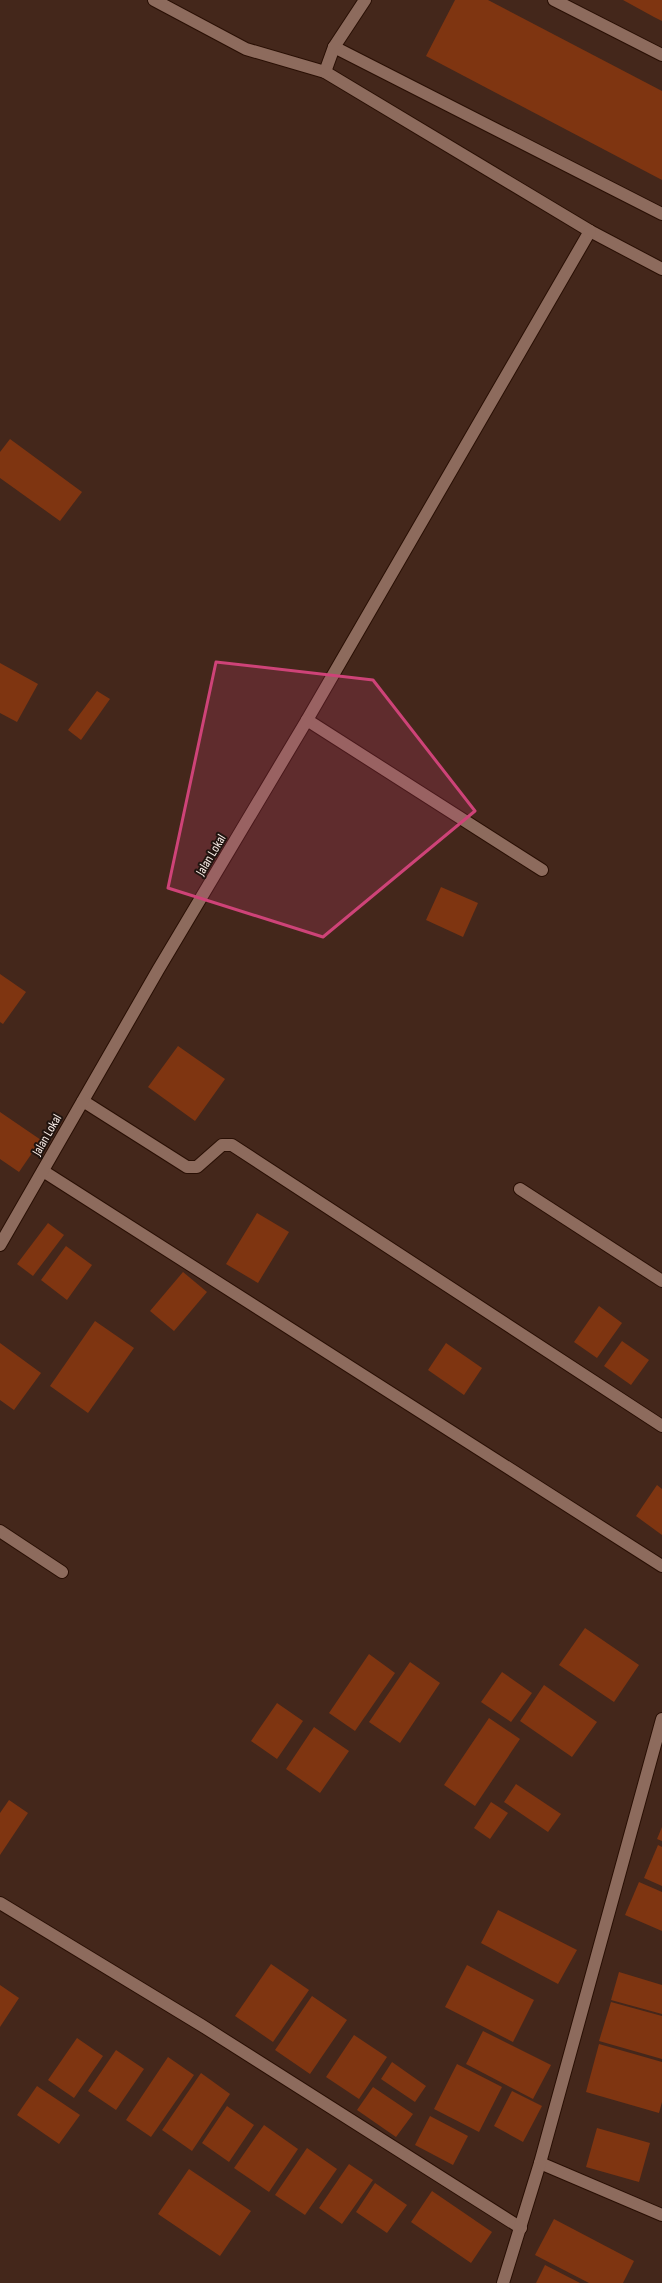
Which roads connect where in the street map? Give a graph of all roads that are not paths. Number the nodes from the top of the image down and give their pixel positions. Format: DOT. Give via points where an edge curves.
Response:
graph roads {
  1 [pos="154,0"];
  2 [pos="365,0"];
  3 [pos="554,0"];
  4 [pos="334,47"];
  5 [pos="662,55"];
  6 [pos="325,72"];
  7 [pos="662,214"];
  8 [pos="590,231"];
  9 [pos="662,269"];
  10 [pos="307,720"];
  11 [pos="542,870"];
  12 [pos="82,1101"];
  13 [pos="43,1171"];
  14 [pos="520,1189"];
  15 [pos="0,1245"];
  16 [pos="662,1281"];
  17 [pos="662,1426"];
  18 [pos="0,1531"];
  19 [pos="662,1566"];
  20 [pos="62,1572"];
  21 [pos="662,1719"];
  22 [pos="0,1903"];
  23 [pos="540,2163"];
  24 [pos="662,2215"];
  25 [pos="521,2228"];
  26 [pos="503,2283"];
  1 -- 6 [label="street" via="246,49"];
  2 -- 4 [label="street"];
  3 -- 5 [label="street"];
  4 -- 6 [label="street"];
  4 -- 7 [label="street"];
  6 -- 8 [label="street"];
  8 -- 9 [label="street"];
  8 -- 10 [label="street, Jalan Lokal"];
  10 -- 11 [label="street"];
  10 -- 12 [label="street, Jalan Lokal"];
  12 -- 13 [label="street, Jalan Lokal"];
  12 -- 17 [label="street" via="187,1167 197,1167 222,1144 232,1145"];
  13 -- 15 [label="street, Jalan Lokal"];
  13 -- 19 [label="street"];
  14 -- 16 [label="street"];
  18 -- 20 [label="street"];
  21 -- 23 [label="street"];
  22 -- 25 [label="street" via="202,2025"];
  23 -- 24 [label="street"];
  23 -- 25 [label="street"];
  25 -- 26 [label="street"];
}
